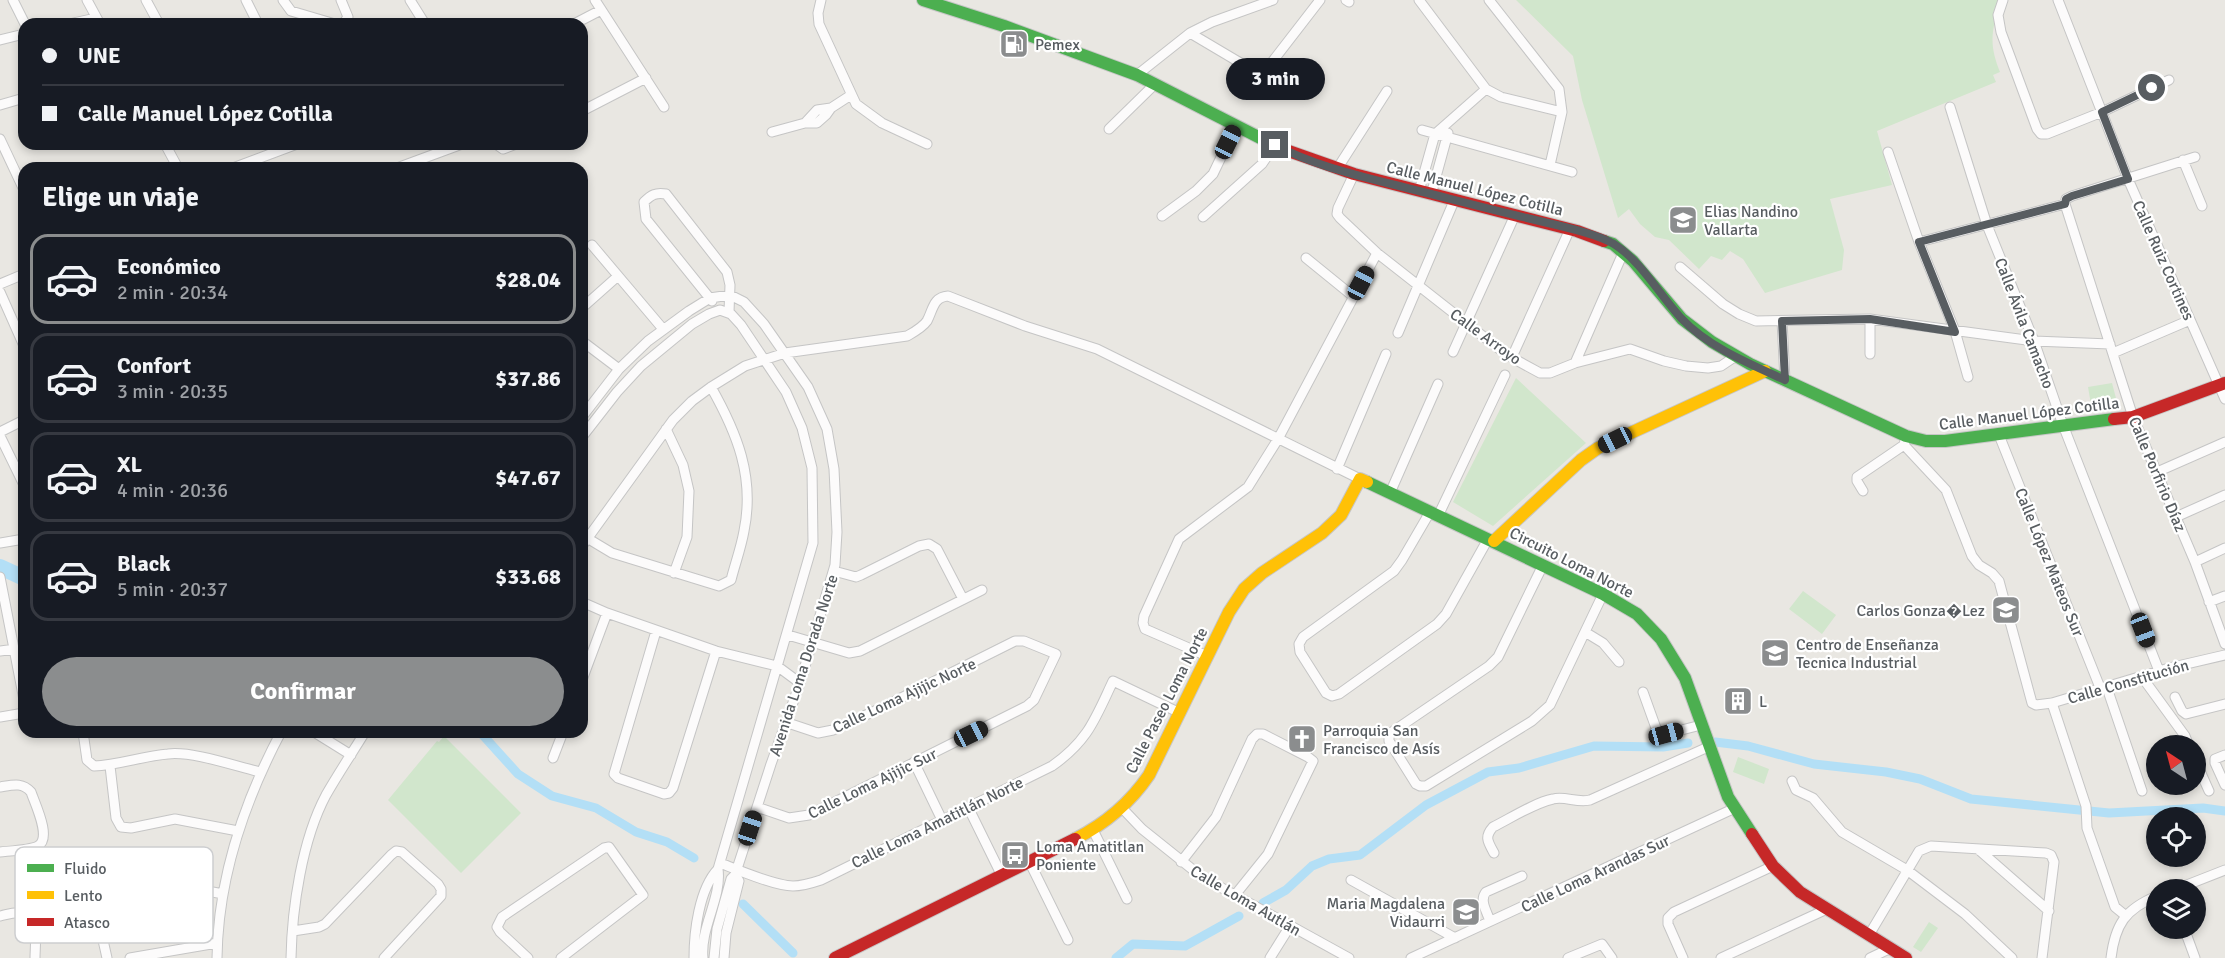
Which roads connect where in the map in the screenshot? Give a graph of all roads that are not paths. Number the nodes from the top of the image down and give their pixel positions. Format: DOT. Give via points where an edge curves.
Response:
graph roads {
  1 [pos="13,0"];
  2 [pos="87,0"];
  3 [pos="146,0"];
  4 [pos="246,0"];
  5 [pos="283,0"];
  6 [pos="341,0"];
  7 [pos="410,0"];
  8 [pos="595,0"];
  9 [pos="821,0"];
  10 [pos="923,0"];
  11 [pos="1273,0"];
  12 [pos="1320,0"];
  13 [pos="1419,0"];
  14 [pos="1489,0"];
  15 [pos="2002,0"];
  16 [pos="2058,0"];
  17 [pos="601,10"];
  18 [pos="22,18"];
  19 [pos="96,18"];
  20 [pos="156,18"];
  21 [pos="255,18"];
  22 [pos="315,18"];
  23 [pos="347,18"];
  24 [pos="421,18"];
  25 [pos="586,18"];
  26 [pos="1190,33"];
  27 [pos="18,36"];
  28 [pos="0,40"];
  29 [pos="1137,75"];
  30 [pos="1262,75"];
  31 [pos="646,78"];
  32 [pos="2169,81"];
  33 [pos="1155,84"];
  34 [pos="1276,84"];
  35 [pos="1486,89"];
  36 [pos="1388,91"];
  37 [pos="851,95"];
  38 [pos="18,99"];
  39 [pos="1,103"];
  40 [pos="664,107"];
  41 [pos="1950,107"];
  42 [pos="588,108"];
  43 [pos="1562,112"];
  44 [pos="2102,112"];
  45 [pos="1452,119"];
  46 [pos="1236,126"];
  47 [pos="1109,129"];
  48 [pos="1422,130"];
  49 [pos="772,132"];
  50 [pos="1435,134"];
  51 [pos="1447,137"];
  52 [pos="0,139"];
  53 [pos="927,144"];
  54 [pos="1275,145"];
  55 [pos="281,150"];
  56 [pos="446,150"];
  57 [pos="1888,152"];
  58 [pos="2195,156"];
  59 [pos="2183,160"];
  60 [pos="249,162"];
  61 [pos="413,162"];
  62 [pos="1550,165"];
  63 [pos="1337,169"];
  64 [pos="1572,172"];
  65 [pos="1354,174"];
  66 [pos="18,177"];
  67 [pos="2128,179"];
  68 [pos="1419,191"];
  69 [pos="1431,195"];
  70 [pos="1454,201"];
  71 [pos="2066,202"];
  72 [pos="2202,206"];
  73 [pos="1515,215"];
  74 [pos="1161,216"];
  75 [pos="1203,217"];
  76 [pos="1987,225"];
  77 [pos="1570,229"];
  78 [pos="1919,242"];
  79 [pos="592,245"];
  80 [pos="1377,253"];
  81 [pos="1623,253"];
  82 [pos="1306,258"];
  83 [pos="1680,267"];
  84 [pos="18,276"];
  85 [pos="618,276"];
  86 [pos="0,284"];
  87 [pos="1419,284"];
  88 [pos="0,292"];
  89 [pos="730,295"];
  90 [pos="1354,297"];
  91 [pos="710,298"];
  92 [pos="588,303"];
  93 [pos="718,311"];
  94 [pos="729,312"];
  95 [pos="1870,319"];
  96 [pos="2190,320"];
  97 [pos="1782,321"];
  98 [pos="1466,322"];
  99 [pos="663,329"];
  100 [pos="18,332"];
  101 [pos="1955,332"];
  102 [pos="1398,333"];
  103 [pos="2034,341"];
  104 [pos="588,346"];
  105 [pos="2111,349"];
  106 [pos="1453,352"];
  107 [pos="785,353"];
  108 [pos="1386,354"];
  109 [pos="1870,354"];
  110 [pos="1737,356"];
  111 [pos="1512,357"];
  112 [pos="765,360"];
  113 [pos="1575,363"];
  114 [pos="619,369"];
  115 [pos="1765,371"];
  116 [pos="1505,375"];
  117 [pos="1968,377"];
  118 [pos="1785,380"];
  119 [pos="1438,384"];
  120 [pos="2222,384"];
  121 [pos="711,387"];
  122 [pos="2225,399"];
  123 [pos="588,409"];
  124 [pos="2133,417"];
  125 [pos="18,424"];
  126 [pos="2063,425"];
  127 [pos="588,429"];
  128 [pos="666,429"];
  129 [pos="0,434"];
  130 [pos="2000,435"];
  131 [pos="1278,439"];
  132 [pos="1905,440"];
  133 [pos="2225,442"];
  134 [pos="1337,469"];
  135 [pos="18,472"];
  136 [pos="2157,472"];
  137 [pos="1360,479"];
  138 [pos="1863,491"];
  139 [pos="1390,493"];
  140 [pos="2225,495"];
  141 [pos="1433,514"];
  142 [pos="2176,517"];
  143 [pos="588,538"];
  144 [pos="18,540"];
  145 [pos="1491,540"];
  146 [pos="0,543"];
  147 [pos="588,543"];
  148 [pos="2225,548"];
  149 [pos="2194,562"];
  150 [pos="1543,565"];
  151 [pos="834,571"];
  152 [pos="674,573"];
  153 [pos="1,581"];
  154 [pos="982,590"];
  155 [pos="1603,594"];
  156 [pos="2225,596"];
  157 [pos="963,599"];
  158 [pos="2209,602"];
  159 [pos="588,605"];
  160 [pos="607,613"];
  161 [pos="657,631"];
  162 [pos="1585,632"];
  163 [pos="788,635"];
  164 [pos="1020,640"];
  165 [pos="813,642"];
  166 [pos="2225,644"];
  167 [pos="15,649"];
  168 [pos="0,651"];
  169 [pos="716,651"];
  170 [pos="2225,655"];
  171 [pos="1207,656"];
  172 [pos="588,657"];
  173 [pos="1619,662"];
  174 [pos="18,666"];
  175 [pos="777,666"];
  176 [pos="2159,671"];
  177 [pos="2142,677"];
  178 [pos="800,683"];
  179 [pos="2104,689"];
  180 [pos="1643,692"];
  181 [pos="2175,697"];
  182 [pos="2052,703"];
  183 [pos="2225,704"];
  184 [pos="1180,713"];
  185 [pos="18,714"];
  186 [pos="0,717"];
  187 [pos="785,722"];
  188 [pos="1701,725"];
  189 [pos="2184,735"];
  190 [pos="84,738"];
  191 [pos="278,738"];
  192 [pos="324,738"];
  193 [pos="361,738"];
  194 [pos="560,738"];
  195 [pos="1708,747"];
  196 [pos="351,755"];
  197 [pos="2225,755"];
  198 [pos="553,758"];
  199 [pos="914,762"];
  200 [pos="110,765"];
  201 [pos="260,772"];
  202 [pos="1792,781"];
  203 [pos="2206,784"];
  204 [pos="0,786"];
  205 [pos="2225,786"];
  206 [pos="2142,791"];
  207 [pos="2209,791"];
  208 [pos="757,807"];
  209 [pos="968,807"];
  210 [pos="1122,808"];
  211 [pos="1735,808"];
  212 [pos="942,820"];
  213 [pos="1093,830"];
  214 [pos="238,831"];
  215 [pos="32,847"];
  216 [pos="1978,849"];
  217 [pos="15,850"];
  218 [pos="0,852"];
  219 [pos="1494,853"];
  220 [pos="1029,861"];
  221 [pos="1181,862"];
  222 [pos="719,866"];
  223 [pos="1773,866"];
  224 [pos="1907,870"];
  225 [pos="2225,870"];
  226 [pos="736,872"];
  227 [pos="1002,876"];
  228 [pos="1522,876"];
  229 [pos="2202,879"];
  230 [pos="1351,880"];
  231 [pos="213,892"];
  232 [pos="223,894"];
  233 [pos="1235,895"];
  234 [pos="1127,899"];
  235 [pos="2146,902"];
  236 [pos="1827,909"];
  237 [pos="2049,911"];
  238 [pos="15,913"];
  239 [pos="0,916"];
  240 [pos="2126,916"];
  241 [pos="1490,921"];
  242 [pos="1290,926"];
  243 [pos="292,931"];
  244 [pos="1869,935"];
  245 [pos="1455,938"];
  246 [pos="2188,939"];
  247 [pos="1068,940"];
  248 [pos="35,943"];
  249 [pos="104,943"];
  250 [pos="217,943"];
  251 [pos="1891,948"];
  252 [pos="35,958"];
  253 [pos="107,958"];
  254 [pos="130,958"];
  255 [pos="217,958"];
  256 [pos="291,958"];
  257 [pos="384,958"];
  258 [pos="528,958"];
  259 [pos="561,958"];
  260 [pos="686,958"];
  261 [pos="694,958"];
  262 [pos="703,958"];
  263 [pos="714,958"];
  264 [pos="724,958"];
  265 [pos="835,958"];
  266 [pos="1270,958"];
  267 [pos="1349,958"];
  268 [pos="1411,958"];
  269 [pos="1568,958"];
  270 [pos="1612,958"];
  271 [pos="1683,958"];
  272 [pos="1721,958"];
  273 [pos="1870,958"];
  274 [pos="1906,958"];
  275 [pos="2012,958"];
  276 [pos="2042,958"];
  277 [pos="2110,958"];
  278 [pos="2195,958"];
  1 -- 18 [label="street"];
  2 -- 19 [label="street"];
  3 -- 20 [label="street"];
  4 -- 21 [label="street"];
  5 -- 22 [label="street" via="291,11"];
  6 -- 23 [label="street"];
  7 -- 24 [label="street"];
  8 -- 17 [label="street"];
  9 -- 37 [label="street" via="819,24"];
  10 -- 29 [label="street, Calle Manuel López Cotilla"];
  11 -- 26 [label="street"];
  12 -- 30 [label="street"];
  13 -- 35 [label="street"];
  14 -- 43 [label="street" via="1556,84"];
  15 -- 44 [label="street" via="1998,15 2001,32 2041,134"];
  16 -- 44 [label="street, Calle Ruiz Cortines"];
  17 -- 25 [label="street"];
  17 -- 31 [label="street"];
  26 -- 29 [label="street"];
  26 -- 30 [label="street"];
  27 -- 28 [label="street"];
  29 -- 33 [label="street, Calle Manuel López Cotilla"];
  30 -- 34 [label="street"];
  31 -- 40 [label="street"];
  31 -- 42 [label="street"];
  32 -- 44 [label="street"];
  33 -- 46 [label="street, Calle Manuel López Cotilla"];
  33 -- 47 [label="street"];
  35 -- 43 [label="street" via="1501,97"];
  35 -- 45 [label="street"];
  36 -- 63 [label="street"];
  37 -- 49 [label="street" via="817,123"];
  37 -- 53 [label="street" via="856,104 882,123"];
  38 -- 39 [label="street"];
  41 -- 76 [label="street, Calle Ávila Camacho"];
  43 -- 62 [label="street"];
  44 -- 67 [label="street, Calle Ruiz Cortines"];
  45 -- 50 [label="street"];
  45 -- 51 [label="street"];
  46 -- 54 [label="street, Calle Manuel López Cotilla"];
  46 -- 74 [label="street" via="1213,174"];
  48 -- 50 [label="street"];
  50 -- 51 [label="street"];
  50 -- 68 [label="street"];
  51 -- 62 [label="street"];
  51 -- 69 [label="street"];
  52 -- 66 [label="street"];
  54 -- 63 [label="street, Calle Manuel López Cotilla"];
  54 -- 75 [label="street" via="1262,164"];
  55 -- 60 [label="street"];
  56 -- 61 [label="street"];
  57 -- 78 [label="street"];
  58 -- 59 [label="street"];
  59 -- 67 [label="street"];
  59 -- 72 [label="street"];
  62 -- 64 [label="street"];
  63 -- 65 [label="street, Calle Manuel López Cotilla"];
  65 -- 68 [label="street, Calle Manuel López Cotilla"];
  65 -- 80 [label="street, Calle Arroyo" via="1337,214"];
  67 -- 71 [label="street"];
  67 -- 96 [label="street, Calle Ruiz Cortines"];
  68 -- 69 [label="street, Calle Manuel López Cotilla"];
  69 -- 70 [label="street, Calle Manuel López Cotilla"];
  70 -- 73 [label="street, Calle Manuel López Cotilla"];
  70 -- 87 [label="street"];
  71 -- 76 [label="street"];
  71 -- 105 [label="street, Calle Porfirio Díaz"];
  73 -- 77 [label="street, Calle Manuel López Cotilla"];
  73 -- 98 [label="street"];
  76 -- 78 [label="street"];
  76 -- 103 [label="street, Calle Ávila Camacho"];
  77 -- 81 [label="street, Calle Manuel López Cotilla" via="1613,244"];
  77 -- 111 [label="street"];
  78 -- 101 [label="street"];
  79 -- 85 [label="street"];
  80 -- 87 [label="street, Calle Arroyo"];
  80 -- 90 [label="street"];
  81 -- 110 [label="street, Calle Manuel López Cotilla" via="1682,319"];
  81 -- 113 [label="street"];
  82 -- 90 [label="street"];
  83 -- 97 [label="street" via="1739,314 1756,321"];
  84 -- 86 [label="street"];
  85 -- 92 [label="street"];
  85 -- 99 [label="street"];
  87 -- 98 [label="street, Calle Arroyo"];
  87 -- 102 [label="street"];
  88 -- 100 [label="street"];
  89 -- 91 [label="street"];
  89 -- 91 [label="street" via="727,272 666,194 650,196 644,202 646,219"];
  89 -- 94 [label="street"];
  89 -- 107 [label="street" via="744,302"];
  90 -- 131 [label="street"];
  91 -- 93 [label="street"];
  91 -- 99 [label="street"];
  93 -- 94 [label="street"];
  93 -- 127 [label="street" via="692,324 641,366"];
  94 -- 112 [label="street"];
  95 -- 97 [label="street"];
  95 -- 101 [label="street"];
  95 -- 109 [label="street"];
  96 -- 105 [label="street"];
  96 -- 120 [label="street, Calle Ruiz Cortines"];
  97 -- 118 [label="street"];
  98 -- 106 [label="street"];
  98 -- 111 [label="street, Calle Arroyo"];
  99 -- 114 [label="street"];
  101 -- 103 [label="street"];
  101 -- 117 [label="street"];
  103 -- 105 [label="street"];
  103 -- 126 [label="street, Calle Ávila Camacho"];
  104 -- 114 [label="street"];
  105 -- 124 [label="street, Calle Porfirio Díaz"];
  107 -- 112 [label="street"];
  107 -- 131 [label="street, Circuito Loma Norte" via="907,336 921,327 939,299 948,296 1097,349"];
  107 -- 151 [label="street, Avenida Loma Dorada Norte" via="808,387 827,429 834,469"];
  108 -- 134 [label="street"];
  110 -- 113 [label="street, Calle Arroyo" via="1721,366 1708,368 1664,361 1630,349"];
  110 -- 115 [label="street, Calle Manuel López Cotilla"];
  111 -- 113 [label="street, Calle Arroyo" via="1540,373 1550,374"];
  112 -- 121 [label="street" via="745,366"];
  112 -- 163 [label="street, Avenida Loma Dorada Norte" via="786,392 802,428 812,468 813,543"];
  114 -- 123 [label="street"];
  115 -- 118 [label="street, Calle Manuel López Cotilla"];
  115 -- 145 [label="street" via="1598,448"];
  116 -- 141 [label="street"];
  118 -- 132 [label="street, Calle Manuel López Cotilla"];
  119 -- 139 [label="street"];
  120 -- 122 [label="street, Calle Ruiz Cortines"];
  120 -- 124 [label="street, Calle Manuel López Cotilla"];
  121 -- 128 [label="street"];
  121 -- 152 [label="street" via="739,442 747,482 745,530 731,580 719,586"];
  124 -- 126 [label="street, Calle Manuel López Cotilla"];
  124 -- 136 [label="street, Calle Porfirio Díaz"];
  125 -- 129 [label="street"];
  126 -- 130 [label="street, Calle Manuel López Cotilla"];
  126 -- 176 [label="street, Calle Ávila Camacho"];
  128 -- 143 [label="street"];
  128 -- 152 [label="street" via="683,465 689,491 687,537"];
  129 -- 135 [label="street"];
  130 -- 132 [label="street, Calle Manuel López Cotilla"];
  130 -- 179 [label="street, Calle López Mateos Sur"];
  131 -- 134 [label="street, Circuito Loma Norte"];
  131 -- 171 [label="street" via="1248,487 1179,539 1143,623 1145,629"];
  132 -- 138 [label="street" via="1857,477"];
  132 -- 182 [label="street, Calle Constitución" via="1946,490 1975,561 1999,581 2032,702"];
  133 -- 136 [label="street"];
  134 -- 137 [label="street, Circuito Loma Norte"];
  136 -- 142 [label="street, Calle Porfirio Díaz"];
  137 -- 139 [label="street, Circuito Loma Norte"];
  137 -- 171 [label="street, Calle Paseo Loma Norte" via="1341,515 1244,589"];
  139 -- 141 [label="street, Circuito Loma Norte"];
  140 -- 142 [label="street"];
  141 -- 145 [label="street, Circuito Loma Norte"];
  141 -- 145 [label="street" via="1394,571 1303,637 1300,652 1326,693 1339,694 1437,624"];
  142 -- 149 [label="street, Calle Porfirio Díaz"];
  144 -- 146 [label="street"];
  145 -- 150 [label="street, Circuito Loma Norte"];
  147 -- 152 [label="street"];
  148 -- 149 [label="street"];
  149 -- 158 [label="street, Calle Porfirio Díaz"];
  150 -- 155 [label="street, Circuito Loma Norte"];
  150 -- 162 [label="street" via="1498,657 1389,736 1416,784 1426,786 1532,721 1555,695"];
  151 -- 157 [label="street" via="856,577 929,544 937,549"];
  151 -- 165 [label="street, Avenida Loma Dorada Norte"];
  153 -- 167 [label="street"];
  154 -- 157 [label="street"];
  155 -- 162 [label="street"];
  155 -- 188 [label="street, Circuito Loma Norte" via="1637,614 1661,639 1685,678"];
  156 -- 158 [label="street"];
  157 -- 165 [label="street" via="860,651 849,652"];
  158 -- 166 [label="street, Calle Porfirio Díaz"];
  159 -- 160 [label="street"];
  160 -- 161 [label="street"];
  160 -- 172 [label="street"];
  161 -- 169 [label="street"];
  161 -- 169 [label="street" via="614,774 664,794 673,788"];
  162 -- 173 [label="street" via="1604,643"];
  163 -- 165 [label="street"];
  163 -- 175 [label="street, Avenida Loma Dorada Norte"];
  164 -- 187 [label="street, Calle Loma Ajijic Norte" via="833,730 818,733"];
  164 -- 199 [label="street, Calle Loma Ajijic Sur" via="1056,654 1034,700"];
  165 -- 178 [label="street, Avenida Loma Dorada Norte"];
  167 -- 168 [label="street"];
  167 -- 174 [label="street"];
  169 -- 175 [label="street"];
  170 -- 176 [label="street, Calle Constitución"];
  171 -- 184 [label="street, Calle Paseo Loma Norte"];
  175 -- 178 [label="street"];
  175 -- 222 [label="street, Avenida Loma Dorada Norte"];
  176 -- 177 [label="street, Calle Constitución"];
  177 -- 179 [label="street, Calle Constitución"];
  177 -- 189 [label="street"];
  178 -- 187 [label="street, Avenida Loma Dorada Norte"];
  179 -- 182 [label="street, Calle Constitución"];
  179 -- 206 [label="street, Calle López Mateos Sur"];
  180 -- 188 [label="street" via="1660,733"];
  181 -- 183 [label="street" via="2186,714"];
  182 -- 240 [label="street" via="2086,806 2087,828 2115,907"];
  184 -- 209 [label="street, Calle Loma Amatitlán Norte" via="1113,681 1089,731 1070,753 1052,766"];
  184 -- 210 [label="street, Calle Paseo Loma Norte" via="1149,774"];
  185 -- 186 [label="street"];
  187 -- 208 [label="street, Avenida Loma Dorada Norte"];
  188 -- 195 [label="street, Circuito Loma Norte"];
  190 -- 200 [label="street" via="90,764"];
  191 -- 201 [label="street"];
  192 -- 196 [label="street"];
  193 -- 196 [label="street"];
  194 -- 198 [label="street"];
  195 -- 211 [label="street, Circuito Loma Norte"];
  195 -- 219 [label="street" via="1590,800 1550,799 1502,822 1487,834"];
  196 -- 243 [label="street" via="325,796 308,842"];
  197 -- 205 [label="street" via="2215,759"];
  199 -- 208 [label="street, Calle Loma Ajijic Sur" via="808,815 789,818"];
  199 -- 212 [label="street"];
  200 -- 201 [label="street" via="182,754"];
  200 -- 214 [label="street" via="116,818 121,827 175,819"];
  201 -- 214 [label="street"];
  202 -- 224 [label="street" via="1796,790 1813,798 1842,832"];
  203 -- 207 [label="street"];
  204 -- 215 [label="street" via="21,784 31,792 45,831 44,840"];
  208 -- 226 [label="street, Avenida Loma Dorada Norte"];
  209 -- 212 [label="street, Calle Loma Amatitlán Norte"];
  209 -- 227 [label="street"];
  210 -- 213 [label="street, Calle Paseo Loma Norte"];
  210 -- 221 [label="street, Calle Loma Autlán"];
  211 -- 223 [label="street, Circuito Loma Norte"];
  211 -- 241 [label="street, Calle Loma Arandas Sur"];
  212 -- 226 [label="street, Calle Loma Amatitlán Norte" via="805,885 790,886"];
  213 -- 220 [label="street, Calle Paseo Loma Norte"];
  213 -- 234 [label="street"];
  214 -- 232 [label="street"];
  216 -- 224 [label="street" via="1931,846 1919,851"];
  216 -- 237 [label="street"];
  216 -- 237 [label="street" via="2051,855 2054,862"];
  217 -- 218 [label="street"];
  220 -- 227 [label="street, Calle Paseo Loma Norte"];
  220 -- 247 [label="street"];
  221 -- 233 [label="street, Calle Loma Autlán" via="1200,880"];
  221 -- 233 [label="street" via="1216,817 1257,734 1313,761 1268,854"];
  222 -- 226 [label="street, Calle Loma Amatitlán Norte"];
  222 -- 261 [label="street, Avenida Loma Dorada Norte" via="711,877 699,913"];
  222 -- 262 [label="street, Avenida Loma Dorada Norte"];
  223 -- 236 [label="street, Circuito Loma Norte" via="1800,892"];
  223 -- 271 [label="street" via="1668,918"];
  224 -- 244 [label="street"];
  224 -- 275 [label="street" via="1965,914"];
  225 -- 229 [label="street"];
  226 -- 263 [label="street, Avenida Loma Dorada Norte" via="717,929"];
  226 -- 264 [label="street, Avenida Loma Dorada Norte" via="739,881"];
  227 -- 265 [label="street, Calle Paseo Loma Norte"];
  228 -- 241 [label="street" via="1483,895"];
  230 -- 245 [label="street"];
  231 -- 232 [label="street"];
  232 -- 250 [label="street"];
  233 -- 242 [label="street, Calle Loma Autlán"];
  235 -- 240 [label="street"];
  236 -- 244 [label="street, Circuito Loma Norte"];
  236 -- 272 [label="street"];
  237 -- 276 [label="street"];
  238 -- 239 [label="street"];
  240 -- 277 [label="street" via="2117,930"];
  241 -- 245 [label="street, Calle Loma Arandas Sur"];
  242 -- 266 [label="street"];
  242 -- 267 [label="street, Calle Loma Autlán"];
  243 -- 256 [label="street"];
  243 -- 257 [label="street" via="326,924 396,851 402,852 438,884 441,896"];
  244 -- 251 [label="street, Circuito Loma Norte"];
  245 -- 268 [label="street, Calle Loma Arandas Sur"];
  246 -- 278 [label="street"];
  248 -- 252 [label="street"];
  249 -- 253 [label="street"];
  250 -- 254 [label="street"];
  250 -- 255 [label="street"];
  251 -- 273 [label="street"];
  251 -- 274 [label="street, Circuito Loma Norte"];
  258 -- 259 [label="street" via="500,932 497,927 502,917 609,847 643,895"];
  260 -- 261 [label="street"];
  269 -- 270 [label="street" via="1602,944"];
}
